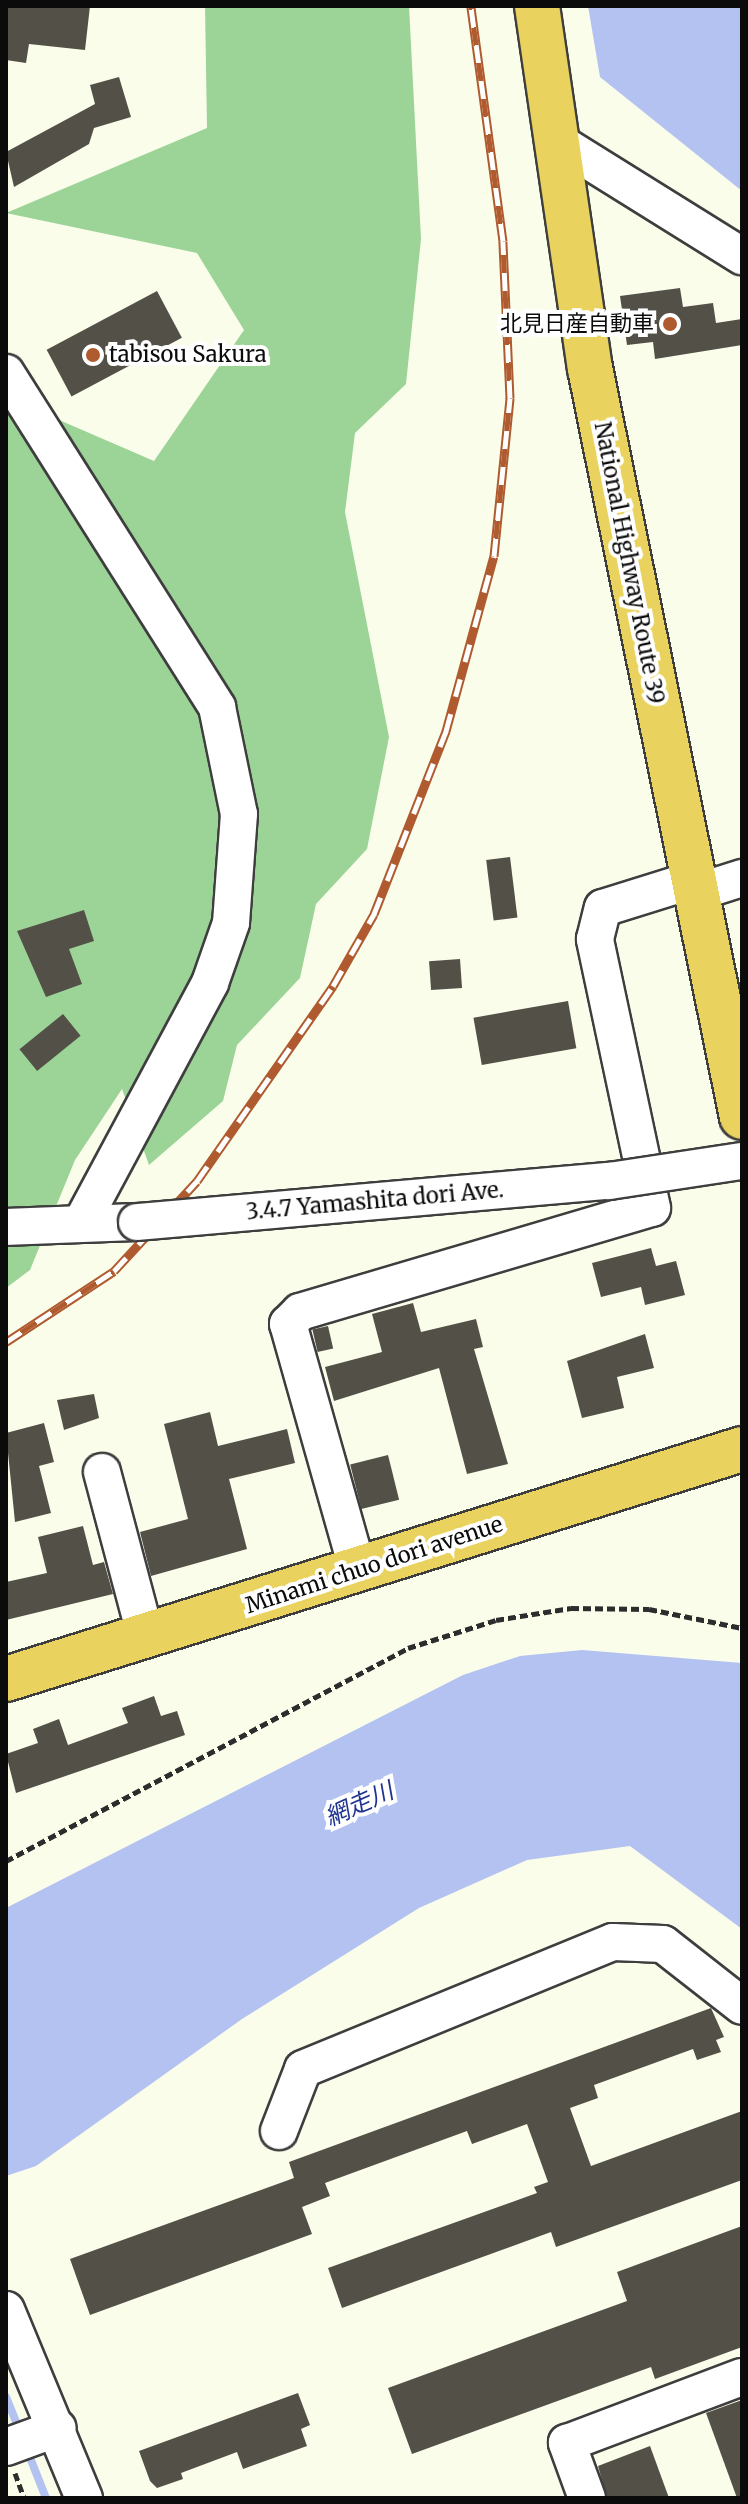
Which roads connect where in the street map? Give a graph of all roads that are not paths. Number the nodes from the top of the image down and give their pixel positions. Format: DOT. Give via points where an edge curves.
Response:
graph roads {
  1 [pos="537,6"];
  2 [pos="557,141"];
  3 [pos="742,256"];
  4 [pos="6,373"];
  5 [pos="742,878"];
  6 [pos="694,886"];
  7 [pos="742,1117"];
  8 [pos="742,1161"];
  9 [pos="82,1222"];
  10 [pos="6,1227"];
  11 [pos="742,1449"];
  12 [pos="102,1472"];
  13 [pos="358,1571"];
  14 [pos="146,1637"];
  15 [pos="6,1679"];
  16 [pos="742,2006"];
  17 [pos="279,2131"];
  18 [pos="6,2310"];
  19 [pos="742,2377"];
  20 [pos="28,2439"];
  21 [pos="84,2498"];
  22 [pos="587,2498"];
  1 -- 2 [label="highway, National Highway Route 39"];
  2 -- 3 [label="street"];
  2 -- 6 [label="highway, National Highway Route 39" via="590,368"];
  4 -- 9 [label="street" via="217,707 239,814 231,923 210,983"];
  5 -- 6 [label="street"];
  6 -- 7 [label="highway, National Highway Route 39"];
  6 -- 13 [label="street" via="603,908 595,939 652,1208 300,1312 288,1324"];
  8 -- 9 [label="street, 3.4.7 Yamashita dori Ave., bridge" via="609,1181 137,1222"];
  9 -- 10 [label="street, 3.4.7 Yamashita dori Ave."];
  11 -- 13 [label="highway, Minami chuo dori avenue"];
  12 -- 14 [label="street"];
  13 -- 14 [label="highway, Minami chuo dori avenue"];
  14 -- 15 [label="highway, Minami chuo dori avenue"];
  16 -- 17 [label="street" via="663,1944 613,1942 303,2069"];
  18 -- 20 [label="street"];
  19 -- 22 [label="street" via="567,2443"];
  20 -- 21 [label="street"];
}
